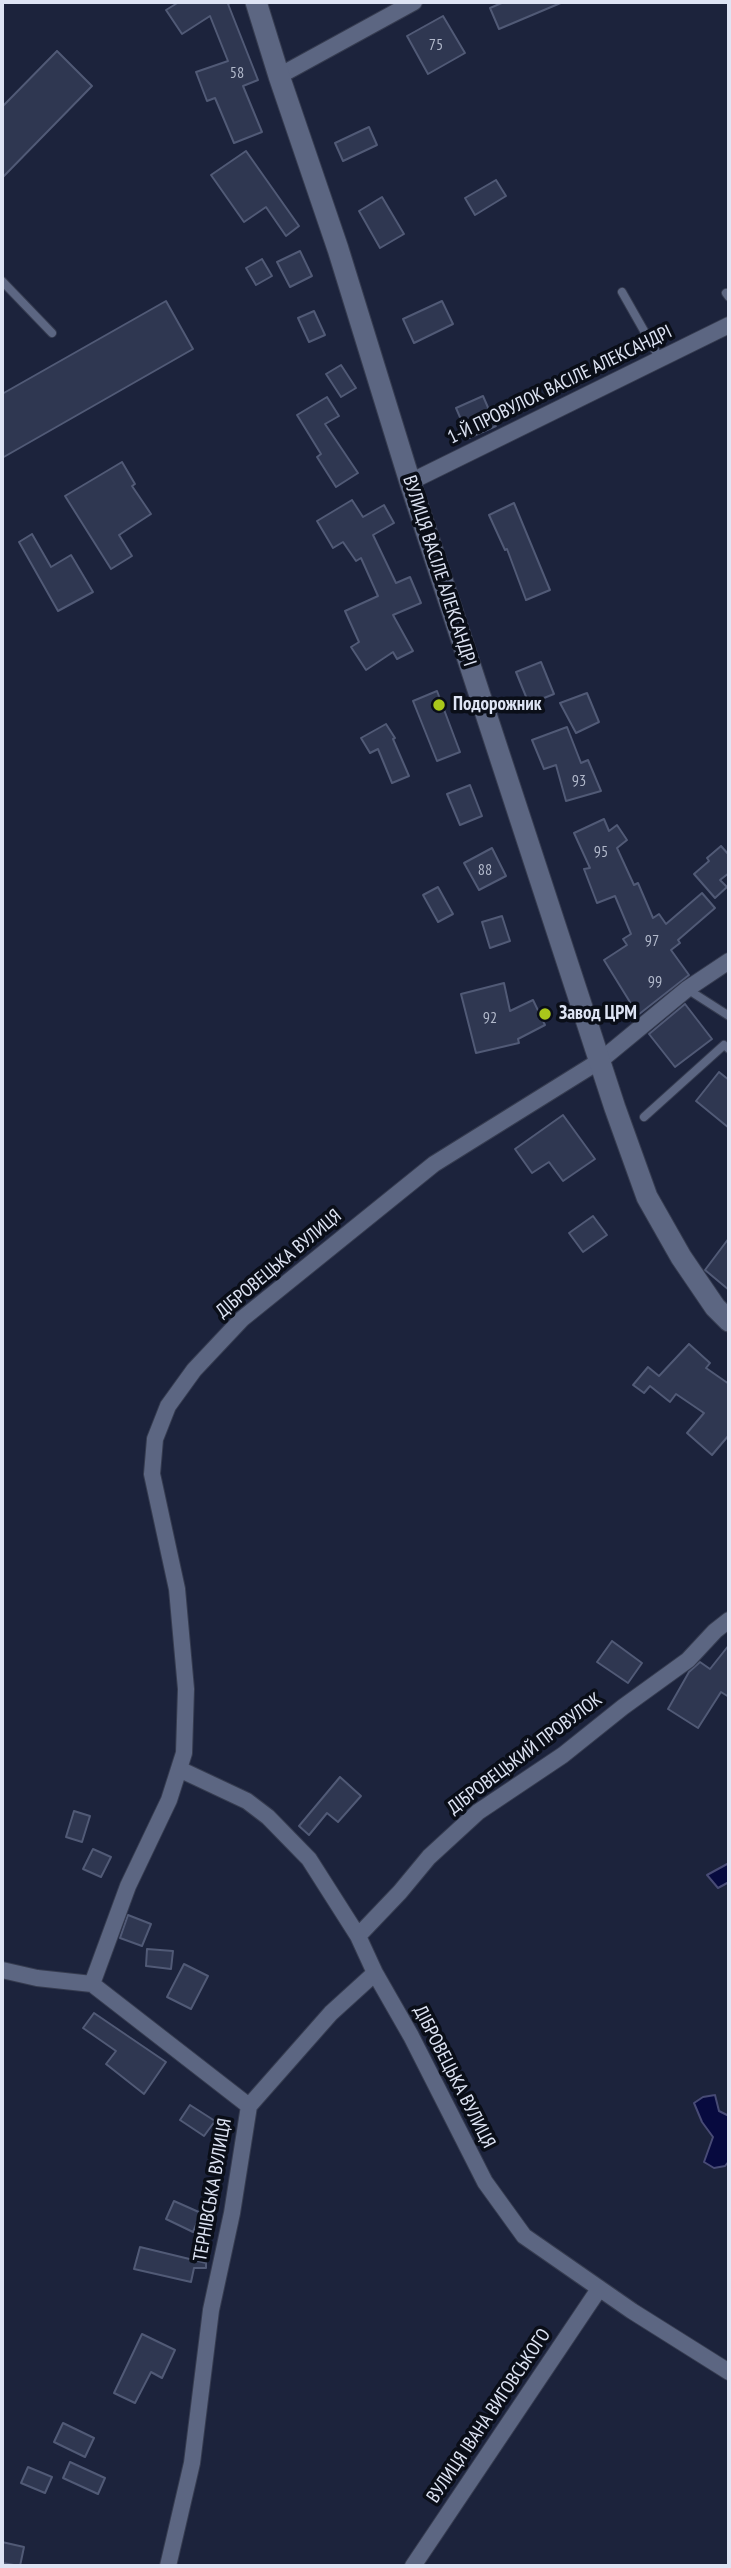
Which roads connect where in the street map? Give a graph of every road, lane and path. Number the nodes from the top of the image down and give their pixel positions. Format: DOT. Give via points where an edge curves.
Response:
graph roads {
  1 [pos="256,2"];
  2 [pos="414,2"];
  3 [pos="279,76"];
  4 [pos="2,281"];
  5 [pos="622,292"];
  6 [pos="729,325"];
  7 [pos="52,333"];
  8 [pos="661,359"];
  9 [pos="410,482"];
  10 [pos="729,961"];
  11 [pos="687,989"];
  12 [pos="729,1016"];
  13 [pos="729,1049"];
  14 [pos="601,1060"];
  15 [pos="644,1117"];
  16 [pos="729,1321"];
  17 [pos="729,1620"];
  18 [pos="179,1769"];
  19 [pos="358,1936"];
  20 [pos="2,1970"];
  21 [pos="375,1973"];
  22 [pos="92,1984"];
  23 [pos="249,2106"];
  24 [pos="599,2288"];
  25 [pos="729,2372"];
  26 [pos="168,2566"];
  27 [pos="413,2566"];
  1 -- 3 [label="main road, ВУЛИЦЯ ВАСІЛЕ АЛЕКСАНДРІ"];
  2 -- 3 [label="street"];
  3 -- 9 [label="main road, ВУЛИЦЯ ВАСІЛЕ АЛЕКСАНДРІ"];
  4 -- 7 [label="lane"];
  5 -- 8 [label="lane"];
  6 -- 8 [label="street, 1-Й ПРОВУЛОК ВАСІЛЕ АЛЕКСАНДРІ"];
  8 -- 9 [label="street, 1-Й ПРОВУЛОК ВАСІЛЕ АЛЕКСАНДРІ"];
  9 -- 14 [label="main road, ВУЛИЦЯ ВАСІЛЕ АЛЕКСАНДРІ"];
  10 -- 11 [label="street, ДІБРОВЕЦЬКА ВУЛИЦЯ"];
  11 -- 12 [label="lane"];
  11 -- 14 [label="street, ДІБРОВЕЦЬКА ВУЛИЦЯ"];
  13 -- 15 [label="lane" via="724,1045"];
  14 -- 16 [label="main road, ВУЛИЦЯ ВАСІЛЕ АЛЕКСАНДРІ" via="647,1197 681,1257"];
  14 -- 18 [label="street, ДІБРОВЕЦЬКА ВУЛИЦЯ" via="434,1164 242,1319 194,1370 169,1406 155,1439 152,1474 177,1589 186,1689 184,1753"];
  17 -- 19 [label="street, ДІБРОВЕЦЬКИЙ ПРОВУЛОК" via="688,1660 563,1755 478,1812 429,1857"];
  18 -- 19 [label="street, ДІБРОВЕЦЬКА ВУЛИЦЯ" via="247,1801 268,1817 309,1859"];
  18 -- 22 [label="street, ДІБРОВЕЦЬКА ВУЛИЦЯ"];
  19 -- 21 [label="street, ДІБРОВЕЦЬКА ВУЛИЦЯ"];
  20 -- 22 [label="street"];
  21 -- 23 [label="street" via="331,2013"];
  21 -- 24 [label="street, ДІБРОВЕЦЬКА ВУЛИЦЯ" via="485,2182 524,2236"];
  22 -- 23 [label="street, ТЕРНІВСЬКА ВУЛИЦЯ"];
  23 -- 26 [label="street, ТЕРНІВСЬКА ВУЛИЦЯ" via="211,2310 192,2463"];
  24 -- 25 [label="street, ДІБРОВЕЦЬКА ВУЛИЦЯ"];
  24 -- 27 [label="street, ВУЛИЦЯ ІВАНА ВИГОВСЬКОГО"];
}
